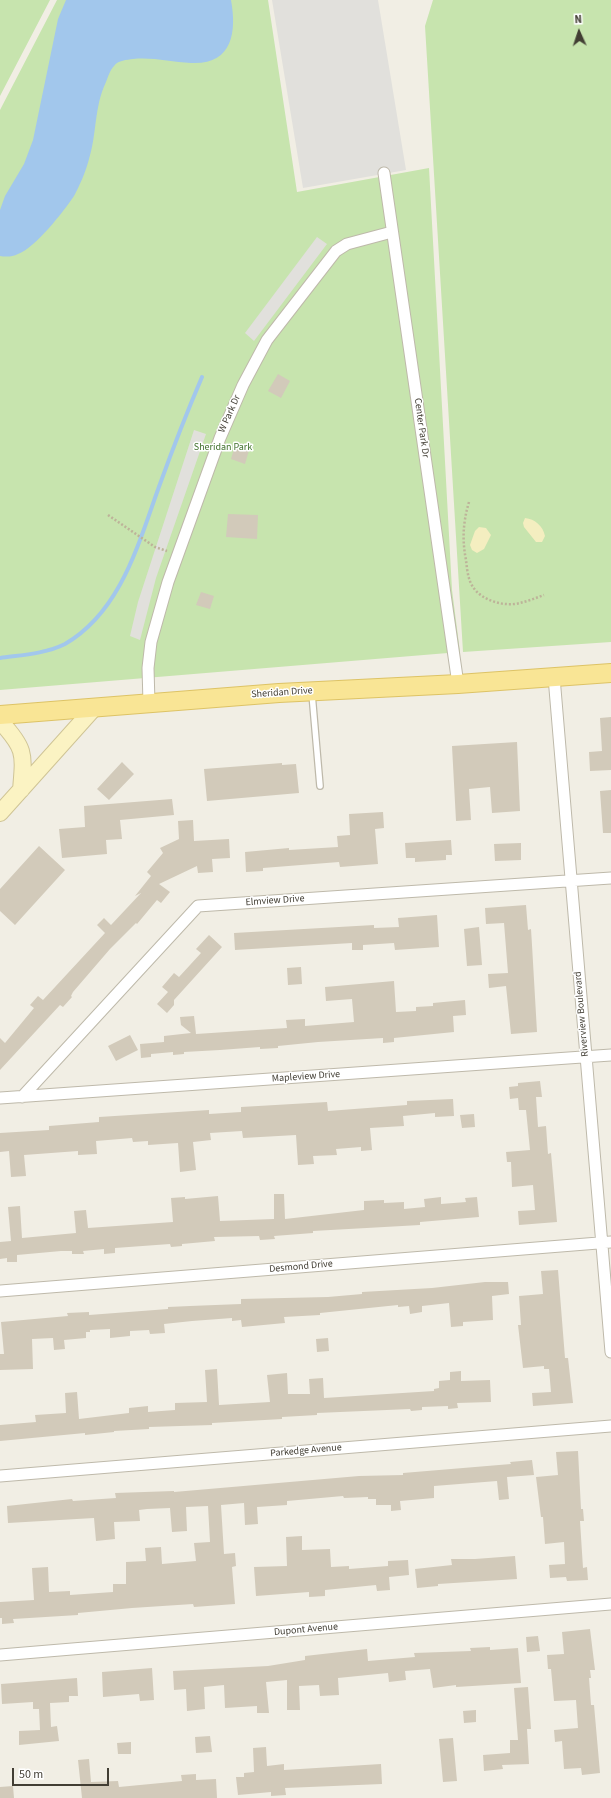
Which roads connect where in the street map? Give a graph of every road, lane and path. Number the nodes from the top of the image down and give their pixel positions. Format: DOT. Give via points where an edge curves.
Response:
graph roads {
  1 [pos="384,173"];
  2 [pos="392,232"];
  3 [pos="468,502"];
  4 [pos="108,515"];
  5 [pos="178,555"];
  6 [pos="544,595"];
  7 [pos="611,673"];
  8 [pos="554,677"];
  9 [pos="458,684"];
  10 [pos="312,692"];
  11 [pos="149,703"];
  12 [pos="95,707"];
  13 [pos="0,715"];
  14 [pos="0,722"];
  15 [pos="320,786"];
  16 [pos="21,790"];
  17 [pos="0,813"];
  18 [pos="611,878"];
  19 [pos="571,881"];
  20 [pos="611,1055"];
  21 [pos="586,1057"];
  22 [pos="22,1097"];
  23 [pos="0,1098"];
  24 [pos="606,1242"];
  25 [pos="0,1290"];
  26 [pos="611,1352"];
  27 [pos="611,1426"];
  28 [pos="0,1476"];
  29 [pos="611,1604"];
  30 [pos="0,1655"];
  1 -- 2 [label="street, Center Park Dr"];
  2 -- 5 [label="street, W Park Dr" via="347,244 336,251 267,340 243,384 220,438"];
  2 -- 9 [label="street, Center Park Dr"];
  3 -- 6 [label="path" via="464,516 464,549 469,578 476,592 500,603 519,604"];
  4 -- 5 [label="path" via="151,544"];
  5 -- 11 [label="street, W Park Dr" via="151,642 148,668"];
  7 -- 8 [label="main road, Sheridan Drive"];
  8 -- 9 [label="main road, Sheridan Drive"];
  8 -- 19 [label="street, Riverview Boulevard"];
  9 -- 10 [label="main road, Sheridan Drive"];
  10 -- 11 [label="main road, Sheridan Drive"];
  10 -- 15 [label="lane"];
  11 -- 12 [label="main road, Sheridan Drive"];
  12 -- 13 [label="main road, Sheridan Drive"];
  12 -- 16 [label="main road"];
  14 -- 16 [label="main road" via="12,735 22,753"];
  16 -- 17 [label="main road"];
  18 -- 19 [label="street, Elmview Drive"];
  19 -- 21 [label="street, Riverview Boulevard"];
  19 -- 22 [label="street, Elmview Drive" via="198,906"];
  20 -- 21 [label="street, Mapleview Drive"];
  21 -- 22 [label="street, Mapleview Drive"];
  21 -- 24 [label="street, Riverview Boulevard"];
  22 -- 23 [label="street, Mapleview Drive"];
  24 -- 25 [label="street, Desmond Drive"];
  24 -- 26 [label="street, Riverview Boulevard"];
  27 -- 28 [label="street, Parkedge Avenue"];
  29 -- 30 [label="street, Dupont Avenue"];
}
